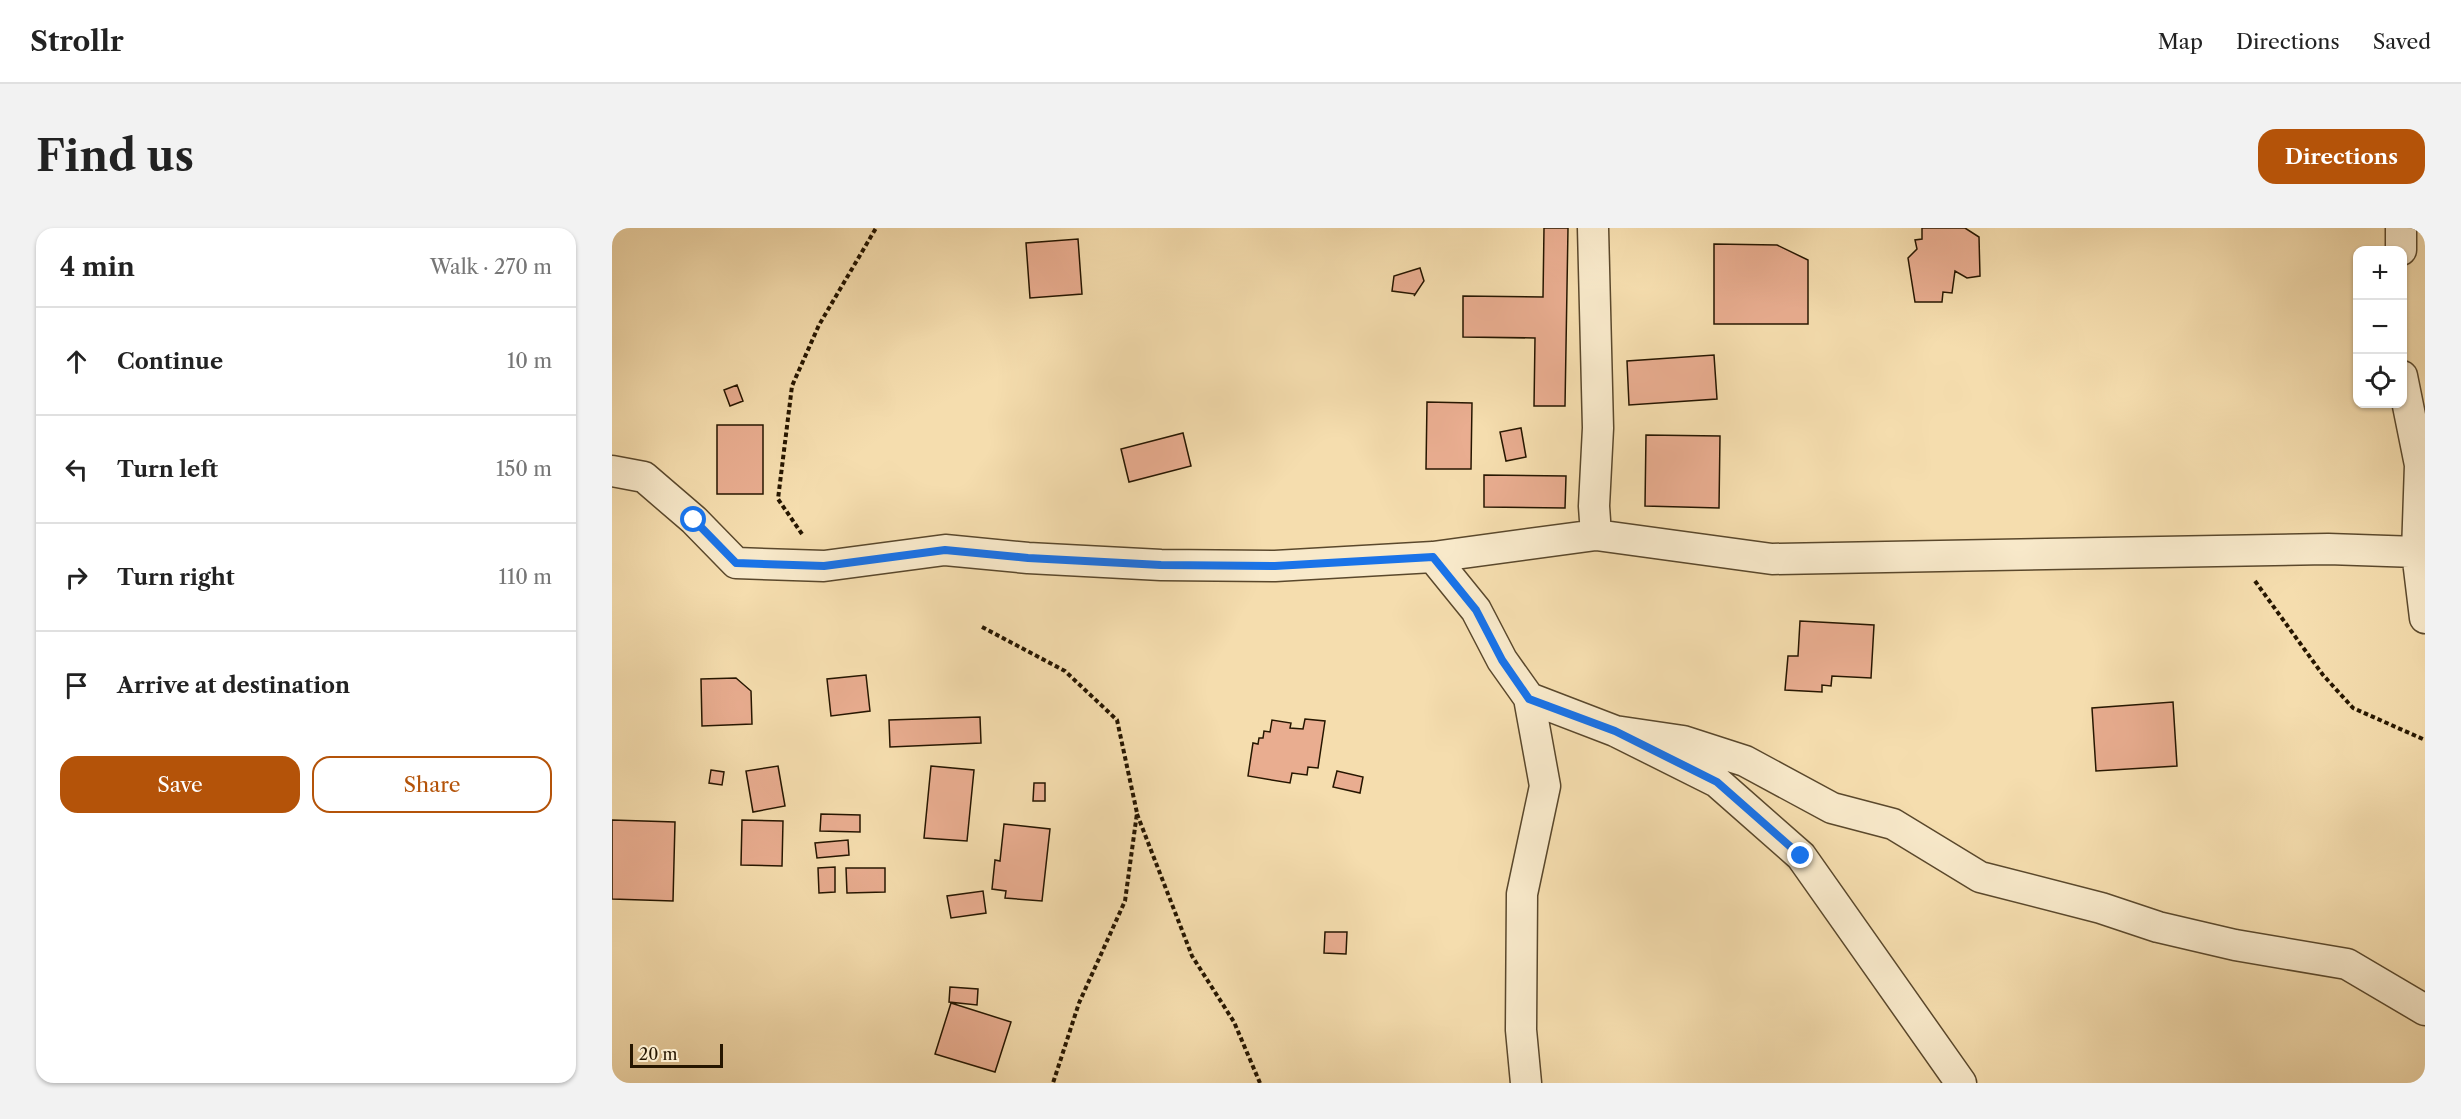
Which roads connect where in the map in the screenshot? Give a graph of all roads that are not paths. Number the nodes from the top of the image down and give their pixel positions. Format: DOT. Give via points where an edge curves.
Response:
graph roads {
  1 [pos="1593,228"];
  2 [pos="2401,228"];
  3 [pos="2401,246"];
  4 [pos="2407,397"];
  5 [pos="612,471"];
  6 [pos="1596,535"];
  7 [pos="2417,552"];
  8 [pos="1433,557"];
  9 [pos="2425,618"];
  10 [pos="1529,699"];
  11 [pos="1615,731"];
  12 [pos="2425,1010"];
  13 [pos="1526,1083"];
  14 [pos="1961,1083"];
  1 -- 6 [label="street" via="1598,428"];
  2 -- 3 [label="street"];
  4 -- 7 [label="street" via="2420,465"];
  5 -- 8 [label="street" via="645,477 736,563 824,566 945,550 1161,565 1275,566"];
  6 -- 7 [label="street" via="1772,559 2237,549"];
  6 -- 8 [label="street"];
  7 -- 9 [label="street"];
  8 -- 10 [label="street" via="1476,610 1502,660"];
  10 -- 11 [label="street"];
  10 -- 13 [label="street" via="1545,786 1522,894 1521,1030"];
  11 -- 12 [label="street" via="1683,741 1745,761 1832,808 1893,824 1980,877 2158,927 2347,964"];
  11 -- 14 [label="street" via="1717,782 1801,856"];
}
